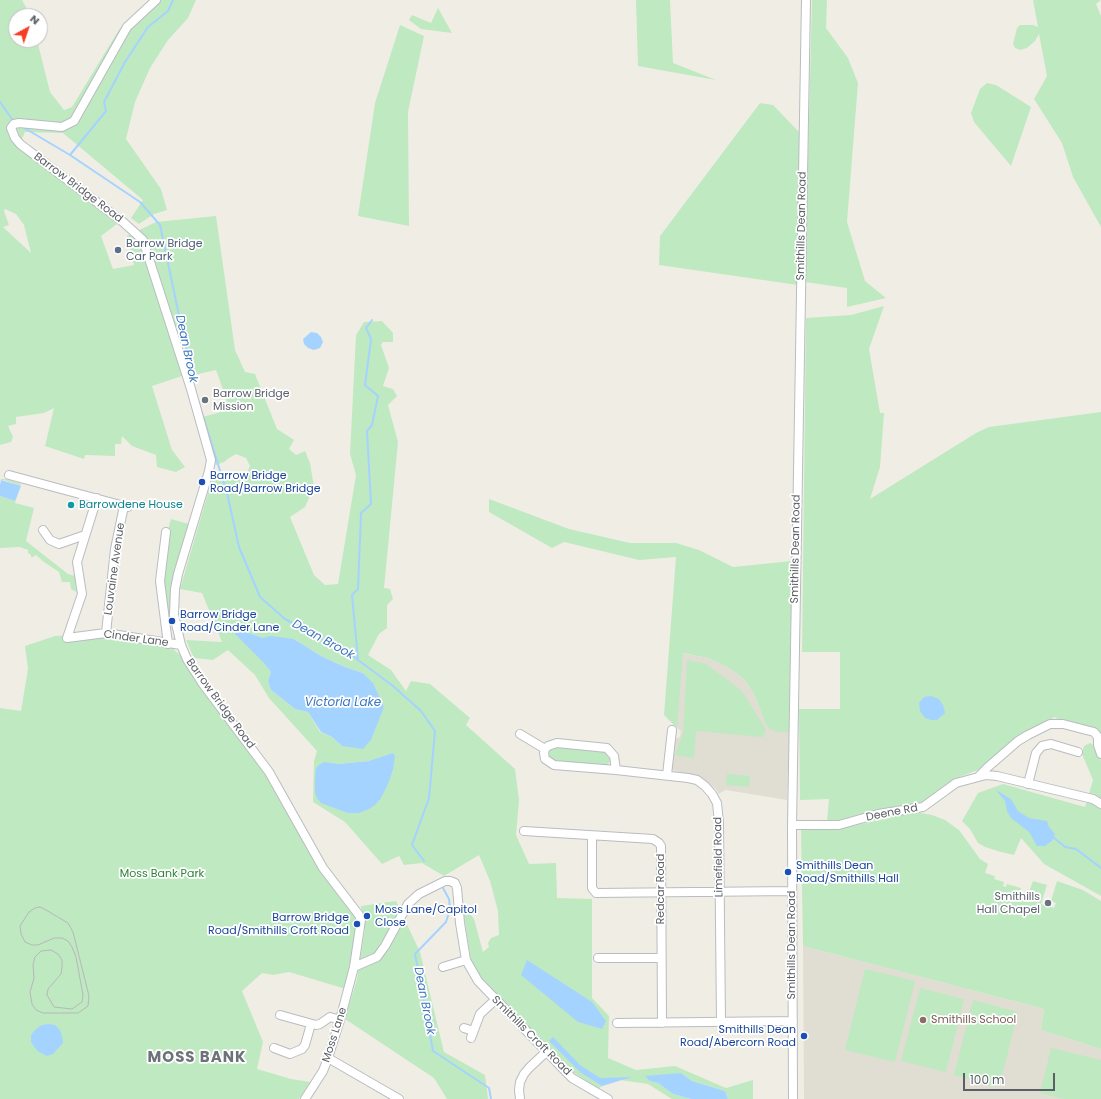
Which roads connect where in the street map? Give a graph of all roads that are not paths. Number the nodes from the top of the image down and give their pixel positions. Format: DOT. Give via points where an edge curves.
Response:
graph roads {
  1 [pos="156,0"];
  2 [pos="806,0"];
  3 [pos="9,475"];
  4 [pos="97,498"];
  5 [pos="43,530"];
  6 [pos="166,532"];
  7 [pos="86,535"];
  8 [pos="106,633"];
  9 [pos="168,644"];
  10 [pos="180,646"];
  11 [pos="672,730"];
  12 [pos="520,734"];
  13 [pos="1099,737"];
  14 [pos="545,749"];
  15 [pos="1078,752"];
  16 [pos="1101,754"];
  17 [pos="616,770"];
  18 [pos="667,775"];
  19 [pos="979,776"];
  20 [pos="1028,784"];
  21 [pos="1076,795"];
  22 [pos="1101,798"];
  23 [pos="1101,804"];
  24 [pos="792,825"];
  25 [pos="524,831"];
  26 [pos="592,836"];
  27 [pos="720,891"];
  28 [pos="792,891"];
  29 [pos="661,892"];
  30 [pos="598,958"];
  31 [pos="661,958"];
  32 [pos="466,960"];
  33 [pos="354,967"];
  34 [pos="443,967"];
  35 [pos="495,1000"];
  36 [pos="280,1015"];
  37 [pos="340,1020"];
  38 [pos="793,1021"];
  39 [pos="721,1022"];
  40 [pos="617,1023"];
  41 [pos="662,1023"];
  42 [pos="311,1024"];
  43 [pos="464,1028"];
  44 [pos="274,1048"];
  45 [pos="546,1052"];
  46 [pos="328,1058"];
  47 [pos="604,1098"];
  48 [pos="305,1099"];
  49 [pos="399,1099"];
  50 [pos="520,1099"];
  51 [pos="793,1099"];
  1 -- 10 [label="street, Barrow Bridge Road" via="127,27 76,119 62,127 19,123 11,128 20,144 143,240 211,460 175,589 174,615"];
  2 -- 24 [label="street, Smithills Dean Road"];
  3 -- 4 [label="street"];
  4 -- 7 [label="street"];
  4 -- 8 [label="street, Louvaine Avenue" via="127,506 115,549"];
  5 -- 7 [label="street" via="50,540 59,544"];
  6 -- 9 [label="street" via="160,581"];
  7 -- 8 [label="street, Cinder Lane" via="77,562 82,594 67,638"];
  8 -- 9 [label="street, Cinder Lane"];
  9 -- 10 [label="street, Cinder Lane"];
  10 -- 33 [label="street, Barrow Bridge Road" via="203,684 269,772 323,868 359,914 361,920"];
  11 -- 18 [label="street"];
  12 -- 14 [label="street"];
  13 -- 16 [label="street"];
  13 -- 19 [label="street" via="1094,732 1063,724 1046,725 1018,741"];
  14 -- 17 [label="street, Limefield Road" via="545,759 554,765"];
  14 -- 17 [label="street" via="557,743 607,748 614,756"];
  15 -- 20 [label="street" via="1051,744 1042,746 1036,753"];
  17 -- 18 [label="street, Limefield Road"];
  18 -- 27 [label="street, Limefield Road" via="697,780 712,794 717,803"];
  19 -- 20 [label="street, Deene Rd" via="990,775"];
  19 -- 24 [label="street, Deene Rd" via="956,783 923,807 878,814 839,825"];
  20 -- 21 [label="street, Deene Rd"];
  21 -- 22 [label="street" via="1094,795"];
  21 -- 23 [label="street, Deene Rd"];
  24 -- 28 [label="street, Smithills Dean Road"];
  25 -- 26 [label="street, Redcar Road"];
  26 -- 29 [label="street, Redcar Road" via="656,841 661,846"];
  26 -- 29 [label="street" via="592,888 596,893"];
  27 -- 28 [label="street"];
  27 -- 29 [label="street"];
  27 -- 39 [label="street, Limefield Road"];
  28 -- 38 [label="street, Smithills Dean Road"];
  29 -- 31 [label="street, Redcar Road"];
  30 -- 31 [label="street"];
  31 -- 41 [label="street, Redcar Road"];
  32 -- 33 [label="street, Smithills Croft Road" via="457,888 455,883 446,881 419,894 408,904 377,957"];
  32 -- 34 [label="street"];
  32 -- 35 [label="street, Smithills Croft Road" via="478,981"];
  33 -- 37 [label="street, Moss Lane"];
  35 -- 43 [label="street" via="480,1014 472,1035"];
  35 -- 45 [label="street, Smithills Croft Road"];
  36 -- 42 [label="street"];
  37 -- 42 [label="street" via="330,1017 320,1024"];
  37 -- 46 [label="street, Moss Lane"];
  38 -- 39 [label="street"];
  38 -- 51 [label="street, Smithills Dean Road"];
  39 -- 41 [label="street"];
  40 -- 41 [label="street"];
  42 -- 44 [label="street" via="302,1049 290,1054"];
  45 -- 47 [label="street, Smithills Croft Road" via="572,1078"];
  45 -- 50 [label="street" via="524,1074 520,1082"];
  46 -- 48 [label="street, Moss Lane"];
  46 -- 49 [label="street"];
}
